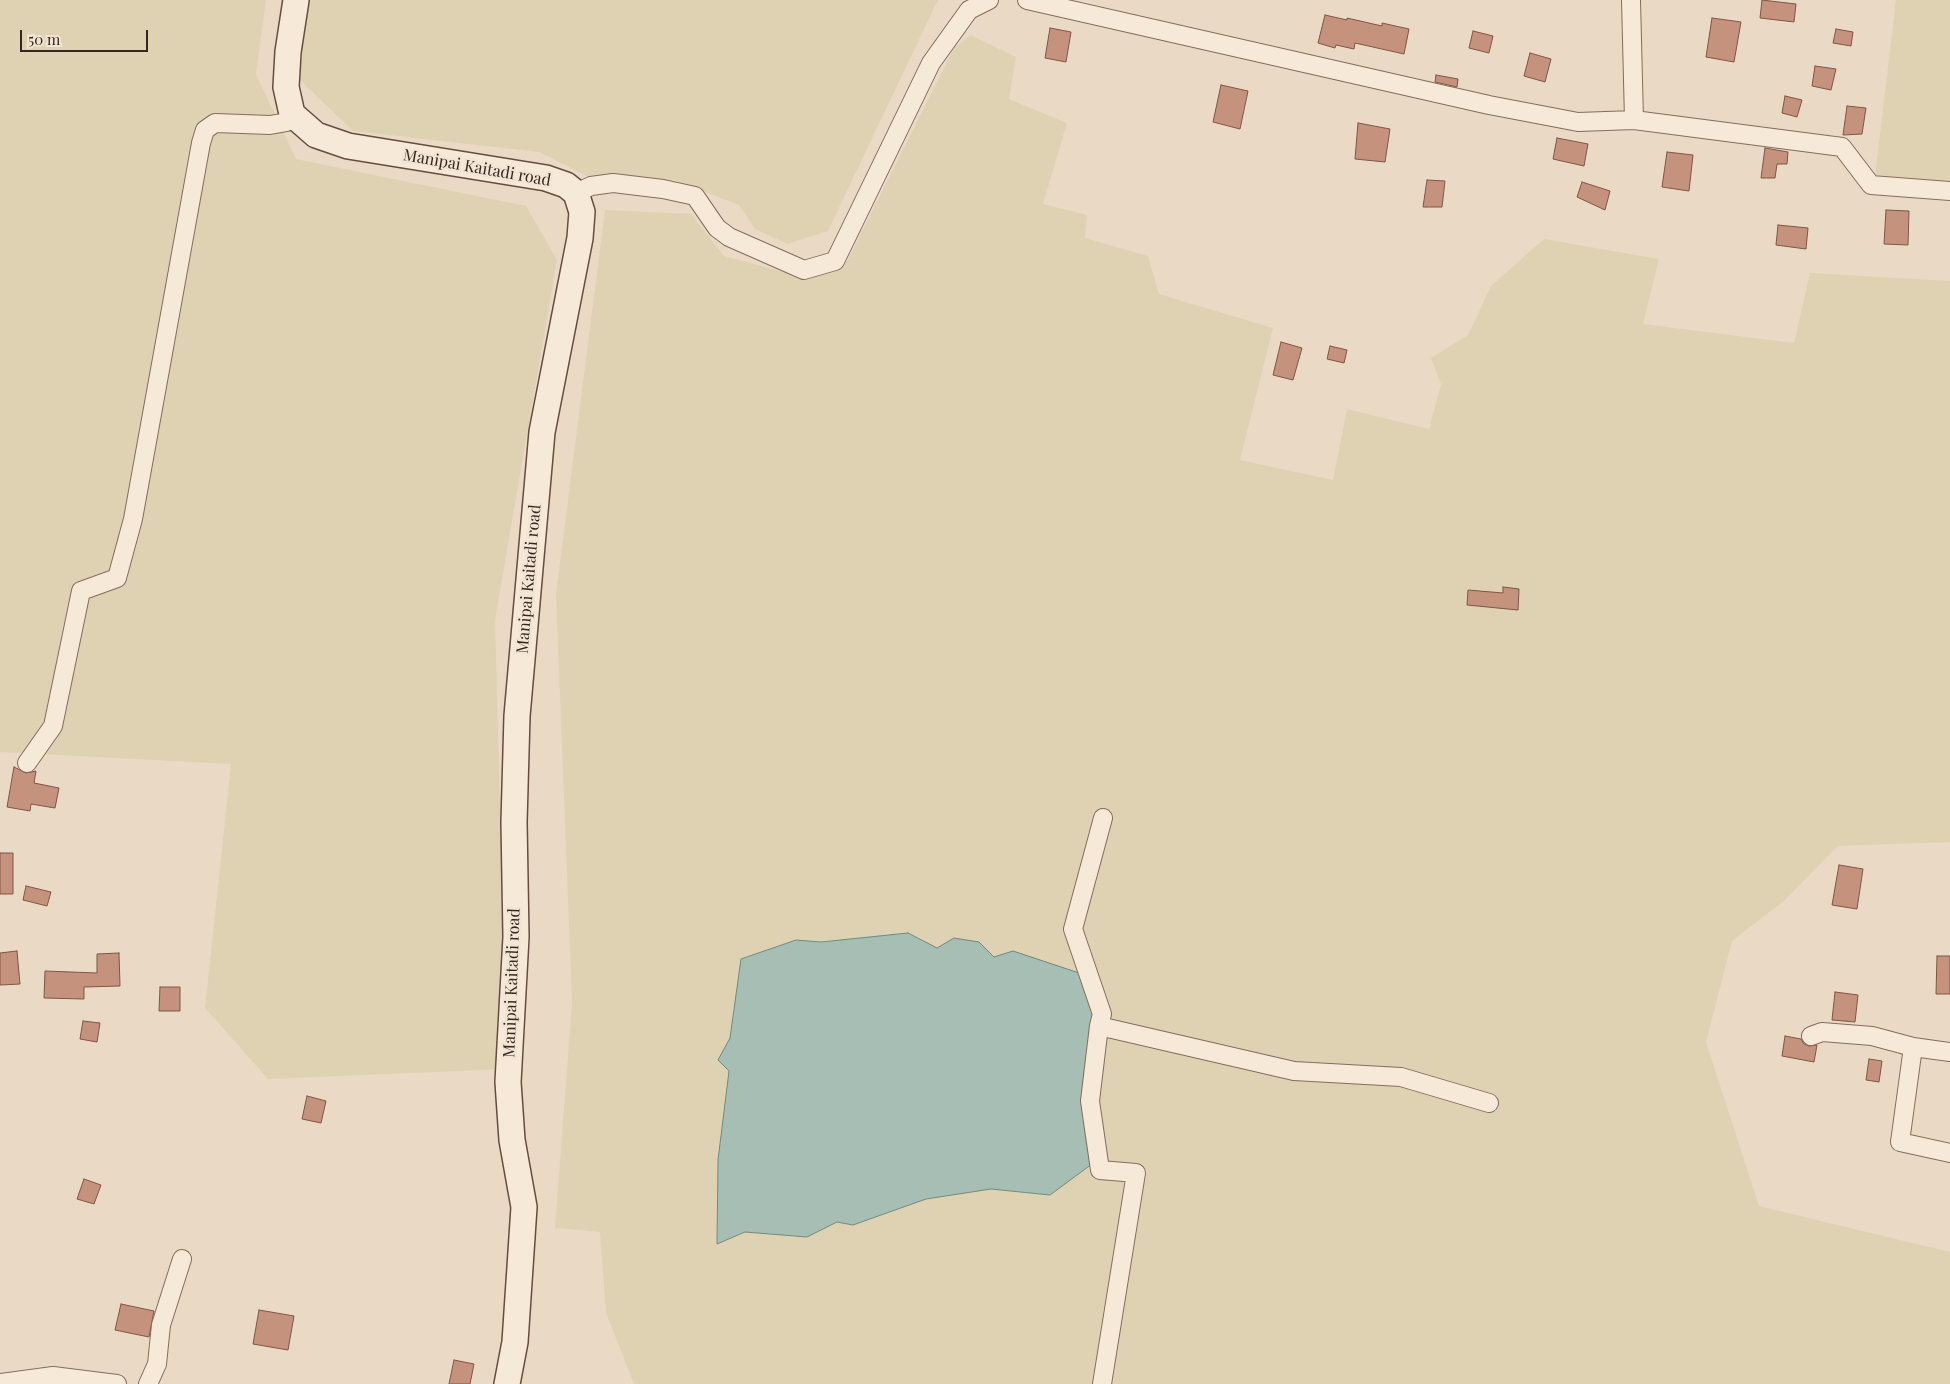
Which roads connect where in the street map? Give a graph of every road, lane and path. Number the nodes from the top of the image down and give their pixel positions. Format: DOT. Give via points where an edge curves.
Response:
graph roads {
  1 [pos="296,0"];
  2 [pos="989,0"];
  3 [pos="1028,0"];
  4 [pos="1631,0"];
  5 [pos="292,114"];
  6 [pos="1634,120"];
  7 [pos="1950,191"];
  8 [pos="576,193"];
  9 [pos="27,763"];
  10 [pos="1103,818"];
  11 [pos="1100,1026"];
  12 [pos="1811,1036"];
  13 [pos="1913,1048"];
  14 [pos="1950,1052"];
  15 [pos="1489,1103"];
  16 [pos="1950,1153"];
  17 [pos="182,1259"];
  18 [pos="0,1383"];
  19 [pos="116,1384"];
  20 [pos="148,1384"];
  21 [pos="507,1384"];
  22 [pos="1102,1384"];
  1 -- 5 [label="main road" via="286,87"];
  2 -- 8 [label="street" via="969,10 930,63 835,262 804,270 728,237 717,228 694,196 613,183 591,186"];
  3 -- 6 [label="street" via="1489,105 1578,122"];
  4 -- 6 [label="street"];
  5 -- 8 [label="main road, Manipai Kaitadi road" via="316,135 348,146 546,178 566,185"];
  5 -- 9 [label="street" via="287,122 270,125 215,124 205,130 133,519 117,578 81,592 52,726"];
  6 -- 7 [label="street" via="1842,147 1871,185"];
  8 -- 21 [label="main road, Manipai Kaitadi road" via="582,212 580,238 542,432 517,716 514,822 516,937 508,1082 512,1140 524,1207 515,1342"];
  10 -- 11 [label="street" via="1073,929 1102,1014"];
  11 -- 15 [label="street" via="1294,1071 1401,1077"];
  11 -- 22 [label="street" via="1090,1101 1100,1170 1136,1173"];
  12 -- 13 [label="street" via="1822,1032 1872,1036"];
  13 -- 14 [label="street"];
  13 -- 16 [label="street" via="1900,1142"];
  17 -- 20 [label="street" via="161,1325 157,1364"];
  18 -- 19 [label="street" via="53,1376"];
}
